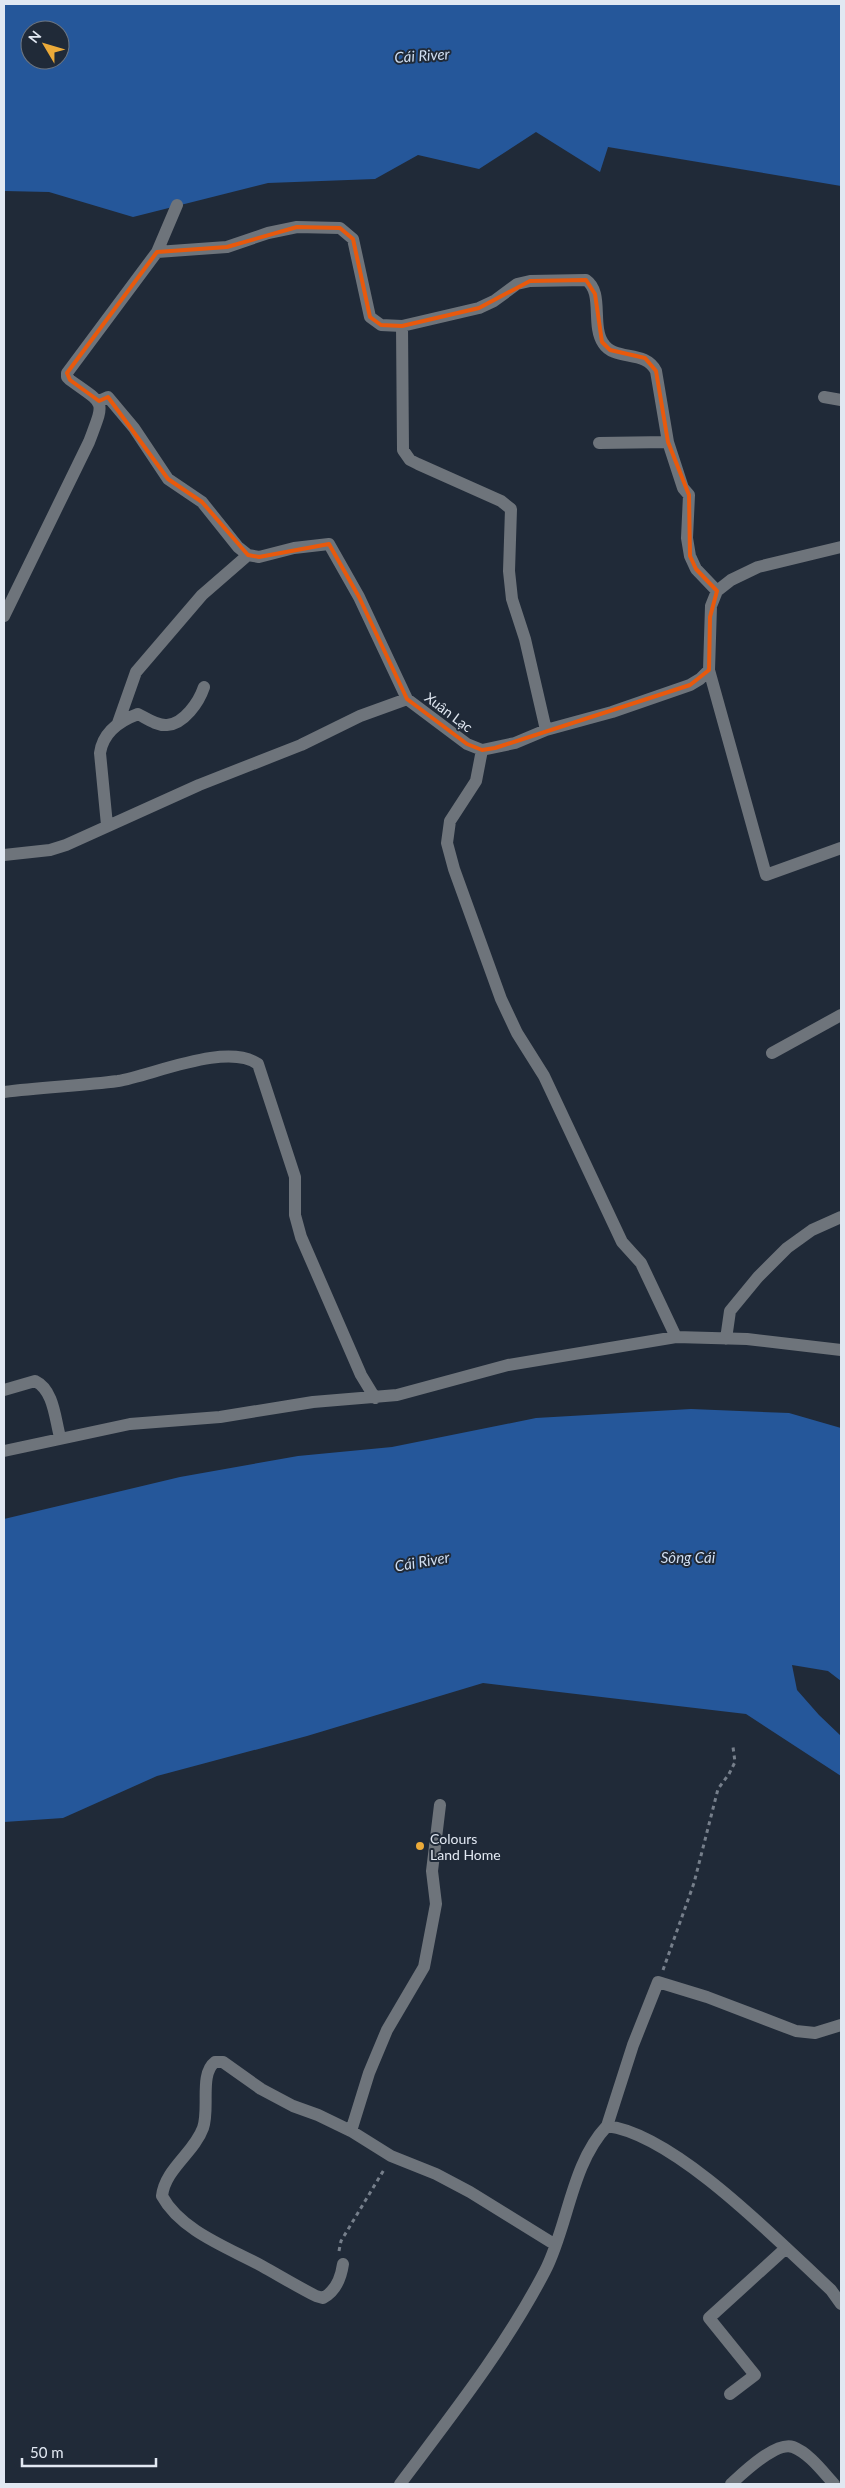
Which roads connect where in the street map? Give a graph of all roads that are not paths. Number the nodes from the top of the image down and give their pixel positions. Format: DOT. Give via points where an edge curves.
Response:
graph roads {
  1 [pos="177,205"];
  2 [pos="157,252"];
  3 [pos="402,326"];
  4 [pos="824,397"];
  5 [pos="841,400"];
  6 [pos="99,401"];
  7 [pos="668,442"];
  8 [pos="599,443"];
  9 [pos="841,547"];
  10 [pos="248,555"];
  11 [pos="717,591"];
  12 [pos="4,616"];
  13 [pos="709,670"];
  14 [pos="204,687"];
  15 [pos="407,699"];
  16 [pos="118,723"];
  17 [pos="546,730"];
  18 [pos="482,750"];
  19 [pos="107,826"];
  20 [pos="841,848"];
  21 [pos="4,854"];
  22 [pos="841,1015"];
  23 [pos="772,1053"];
  24 [pos="4,1092"];
  25 [pos="841,1217"];
  26 [pos="676,1337"];
  27 [pos="726,1339"];
  28 [pos="841,1350"];
  29 [pos="4,1390"];
  30 [pos="374,1398"];
  31 [pos="60,1437"];
  32 [pos="4,1451"];
  33 [pos="440,1805"];
  34 [pos="841,2026"];
  35 [pos="607,2126"];
  36 [pos="351,2131"];
  37 [pos="554,2244"];
  38 [pos="786,2248"];
  39 [pos="343,2264"];
  40 [pos="841,2304"];
  41 [pos="730,2394"];
  42 [pos="400,2484"];
  43 [pos="731,2484"];
  44 [pos="834,2484"];
  1 -- 2 [label="street"];
  2 -- 3 [label="street" via="227,247 297,227 340,228 353,239 370,317 381,325"];
  2 -- 6 [label="street" via="67,373 70,380"];
  3 -- 7 [label="street" via="478,308 517,284 586,280 592,284 595,294 602,342 610,350 645,358 652,363"];
  3 -- 17 [label="street" via="404,450 410,460 501,501 511,509 509,571 512,599 526,639"];
  4 -- 5 [label="street"];
  6 -- 10 [label="street" via="108,397 143,440 168,479 202,502"];
  6 -- 12 [label="street" via="99,416 89,442"];
  7 -- 8 [label="street"];
  7 -- 11 [label="street" via="683,488 689,495 690,556 696,569"];
  9 -- 11 [label="street" via="758,567"];
  10 -- 15 [label="street" via="259,557 328,544 359,597"];
  10 -- 16 [label="street" via="202,595 136,672"];
  11 -- 13 [label="street" via="711,606"];
  13 -- 17 [label="street" via="690,685 612,712"];
  13 -- 20 [label="street" via="766,875"];
  14 -- 16 [label="street" via="195,706 174,723 161,725 138,714"];
  15 -- 18 [label="street, Xuân Lạc" via="466,744"];
  15 -- 19 [label="street, Xuân Lạc" via="360,716 301,745 198,784"];
  16 -- 19 [label="street" via="102,742 100,753"];
  17 -- 18 [label="street" via="515,743"];
  18 -- 26 [label="street" via="476,781 450,821 447,843 454,869 484,955 517,1033 544,1076 622,1242 640,1263"];
  19 -- 21 [label="street, Xuân Lạc" via="50,850"];
  22 -- 23 [label="street"];
  24 -- 30 [label="street" via="116,1081 218,1057 244,1057 258,1064 295,1177 294,1215 301,1237 361,1376"];
  25 -- 27 [label="street" via="812,1230 787,1248 758,1277 730,1312"];
  26 -- 27 [label="street"];
  26 -- 30 [label="street" via="516,1364"];
  27 -- 28 [label="street"];
  29 -- 31 [label="street" via="35,1381 42,1384 47,1390"];
  30 -- 31 [label="street" via="313,1402 220,1417 130,1424"];
  31 -- 32 [label="street"];
  33 -- 36 [label="street" via="432,1871 436,1904 424,1967 387,2030 369,2073"];
  34 -- 35 [label="street" via="815,2033 796,2031 658,1982"];
  35 -- 37 [label="street" via="600,2133 584,2166"];
  35 -- 38 [label="street" via="637,2133 671,2153 727,2196"];
  36 -- 37 [label="street" via="391,2156 470,2192"];
  36 -- 39 [label="street" via="293,2106 261,2089 223,2062 215,2062 207,2071 204,2128 166,2181 162,2196 175,2214 206,2236 316,2296 323,2298 329,2294 339,2279"];
  37 -- 42 [label="street" via="546,2269 518,2319"];
  38 -- 40 [label="street" via="831,2290"];
  38 -- 41 [label="street" via="709,2318 755,2375"];
  43 -- 44 [label="street" via="772,2452 792,2446"];
}
